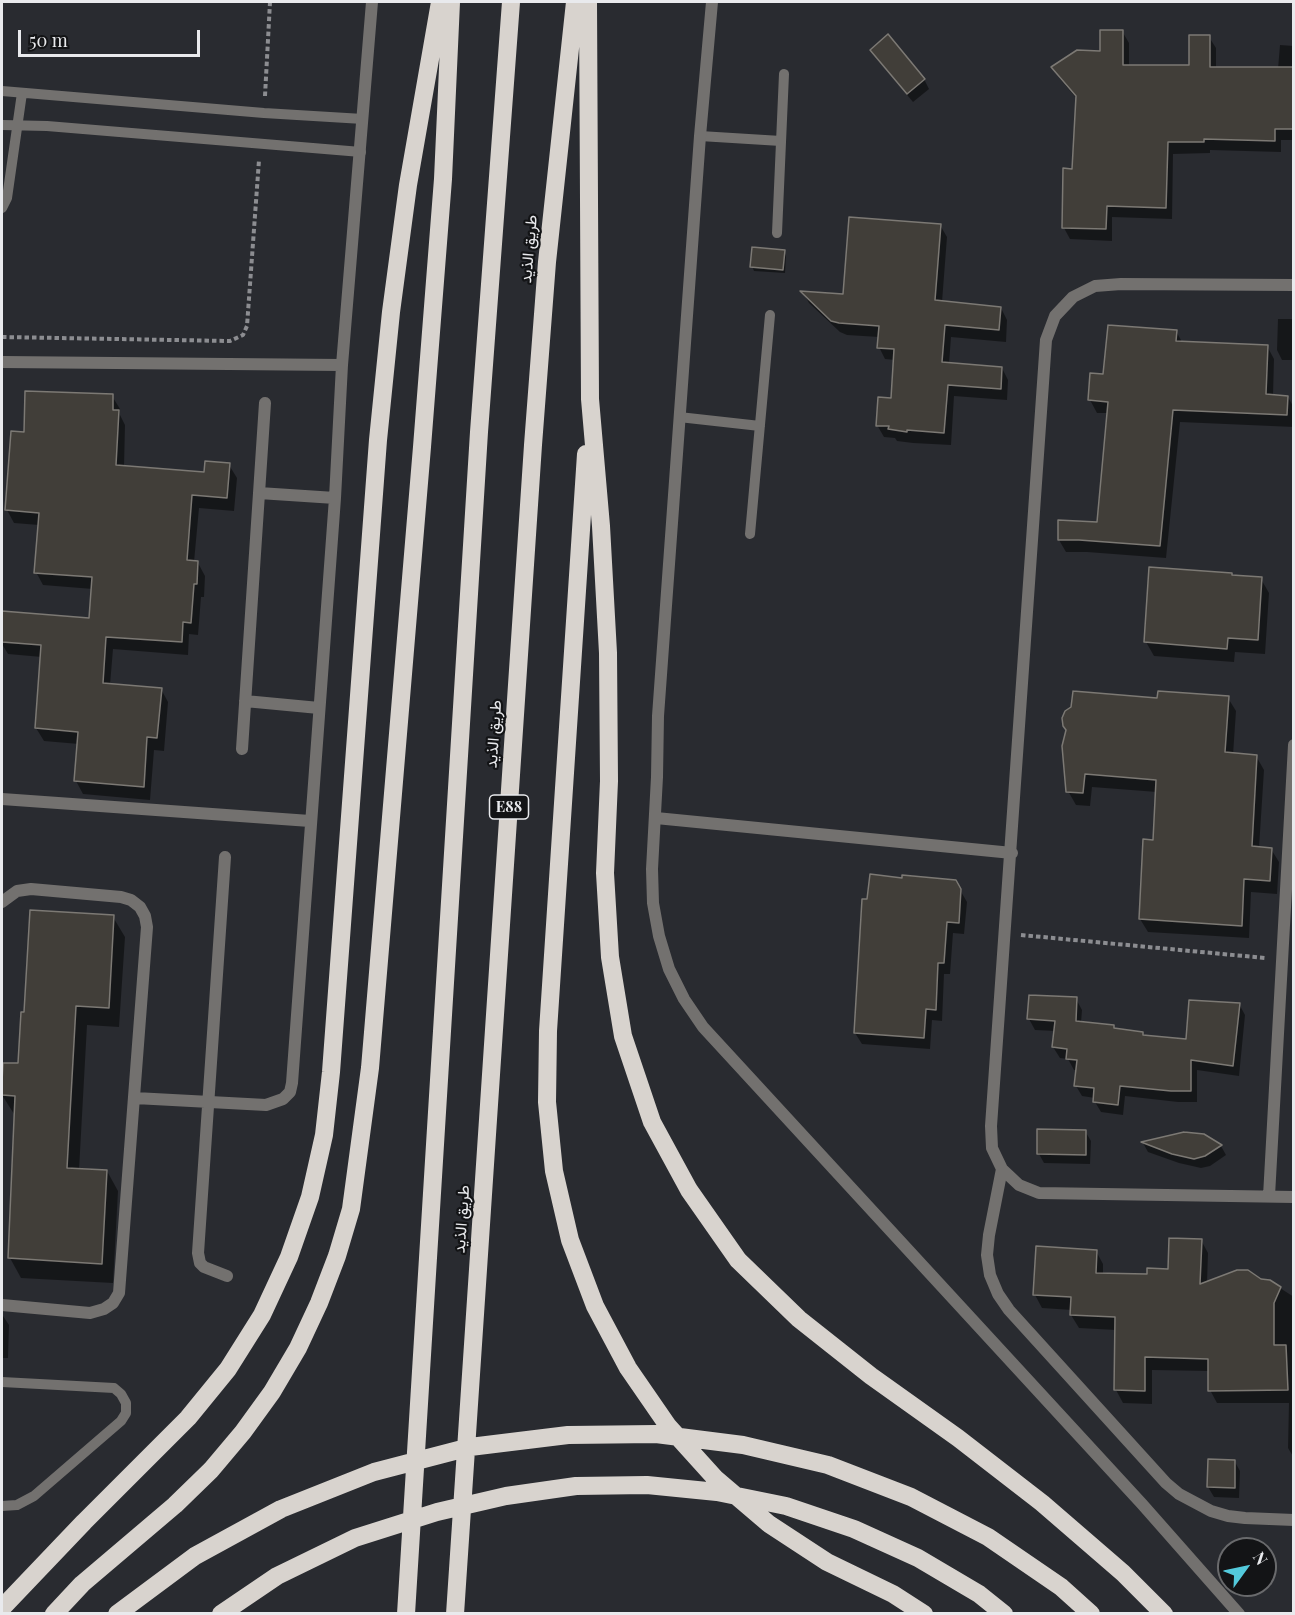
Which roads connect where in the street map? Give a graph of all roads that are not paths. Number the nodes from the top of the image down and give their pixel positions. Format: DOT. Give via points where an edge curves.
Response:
graph roads {
  1 [pos="372,2"];
  2 [pos="440,2"];
  3 [pos="451,2"];
  4 [pos="511,2"];
  5 [pos="575,2"];
  6 [pos="588,2"];
  7 [pos="712,2"];
  8 [pos="784,74"];
  9 [pos="2,91"];
  10 [pos="22,93"];
  11 [pos="363,119"];
  12 [pos="18,124"];
  13 [pos="2,125"];
  14 [pos="700,136"];
  15 [pos="781,141"];
  16 [pos="361,152"];
  17 [pos="2,208"];
  18 [pos="777,233"];
  19 [pos="1293,285"];
  20 [pos="770,315"];
  21 [pos="2,362"];
  22 [pos="342,365"];
  23 [pos="590,399"];
  24 [pos="265,403"];
  25 [pos="679,417"];
  26 [pos="760,426"];
  27 [pos="259,493"];
  28 [pos="335,498"];
  29 [pos="750,534"];
  30 [pos="245,701"];
  31 [pos="319,708"];
  32 [pos="1293,745"];
  33 [pos="242,749"];
  34 [pos="2,799"];
  35 [pos="656,818"];
  36 [pos="310,821"];
  37 [pos="1011,853"];
  38 [pos="225,857"];
  39 [pos="1290,857"];
  40 [pos="2,902"];
  41 [pos="135,1098"];
  42 [pos="207,1102"];
  43 [pos="1002,1169"];
  44 [pos="1269,1196"];
  45 [pos="1293,1197"];
  46 [pos="227,1276"];
  47 [pos="2,1305"];
  48 [pos="2,1382"];
  49 [pos="2,1506"];
  50 [pos="1293,1520"];
  51 [pos="2,1608"];
  52 [pos="54,1614"];
  53 [pos="117,1614"];
  54 [pos="221,1614"];
  55 [pos="406,1614"];
  56 [pos="456,1614"];
  57 [pos="924,1614"];
  58 [pos="1004,1614"];
  59 [pos="1091,1614"];
  60 [pos="1164,1614"];
  61 [pos="1239,1614"];
  1 -- 11 [label="street"];
  2 -- 51 [label="highway" via="391,312 331,1072 324,1135 310,1197 289,1257 262,1315 228,1369 188,1419"];
  3 -- 52 [label="highway" via="443,179 421,459 370,1068 351,1209 323,1294 298,1348 243,1432 175,1505 82,1584"];
  4 -- 55 [label="highway, طريق الذيد" via="479,432"];
  5 -- 56 [label="highway, طريق الذيد / E88" via="532,445"];
  6 -- 23 [label="highway"];
  7 -- 14 [label="street"];
  8 -- 15 [label="lane"];
  9 -- 10 [label="lane"];
  10 -- 11 [label="lane"];
  10 -- 12 [label="lane"];
  11 -- 16 [label="street"];
  12 -- 13 [label="lane"];
  12 -- 16 [label="lane"];
  12 -- 17 [label="lane" via="7,198"];
  14 -- 15 [label="lane"];
  14 -- 25 [label="street"];
  15 -- 18 [label="lane"];
  16 -- 22 [label="street"];
  19 -- 37 [label="street" via="1095,286 1072,297 1055,316 1046,340"];
  20 -- 26 [label="lane"];
  21 -- 22 [label="street"];
  22 -- 28 [label="street"];
  23 -- 57 [label="highway" via="548,1031 547,1102 554,1171 570,1240 595,1306 628,1368 668,1426 715,1478 769,1524 827,1563 893,1594"];
  23 -- 60 [label="highway" via="608,653 605,873 610,957 623,1036 652,1122 689,1190 738,1260 791,1312 1042,1503"];
  24 -- 27 [label="street"];
  25 -- 26 [label="lane"];
  25 -- 35 [label="street" via="658,716"];
  26 -- 29 [label="lane"];
  27 -- 28 [label="street"];
  27 -- 30 [label="street"];
  28 -- 31 [label="street"];
  30 -- 31 [label="street"];
  30 -- 33 [label="street"];
  31 -- 36 [label="street"];
  32 -- 39 [label="street"];
  34 -- 36 [label="street"];
  35 -- 37 [label="street"];
  35 -- 61 [label="street" via="652,869 659,936 674,979 704,1027"];
  36 -- 42 [label="street" via="290,1092 266,1105"];
  37 -- 43 [label="street" via="991,1126 992,1148"];
  38 -- 42 [label="street"];
  39 -- 44 [label="street"];
  40 -- 41 [label="street" via="16,891 31,889 121,897 140,907 147,927"];
  41 -- 42 [label="street"];
  41 -- 47 [label="street" via="121,1281 113,1303 90,1313"];
  42 -- 46 [label="street" via="198,1258 204,1267"];
  43 -- 44 [label="street" via="1019,1185 1039,1193"];
  43 -- 50 [label="street" via="987,1255 990,1275 1009,1310 1179,1494 1228,1516"];
  44 -- 45 [label="street"];
  48 -- 49 [label="lane" via="104,1386 114,1388 126,1403 121,1421 34,1496 17,1505"];
  53 -- 59 [label="highway" via="195,1556 281,1509 374,1472 481,1446 568,1435 656,1434 743,1445 818,1463 910,1497 988,1537 1061,1587"];
  54 -- 58 [label="highway" via="276,1576 355,1538 437,1512 506,1496 576,1486 647,1485 729,1494 786,1506 854,1529 918,1558 979,1594"];
}
